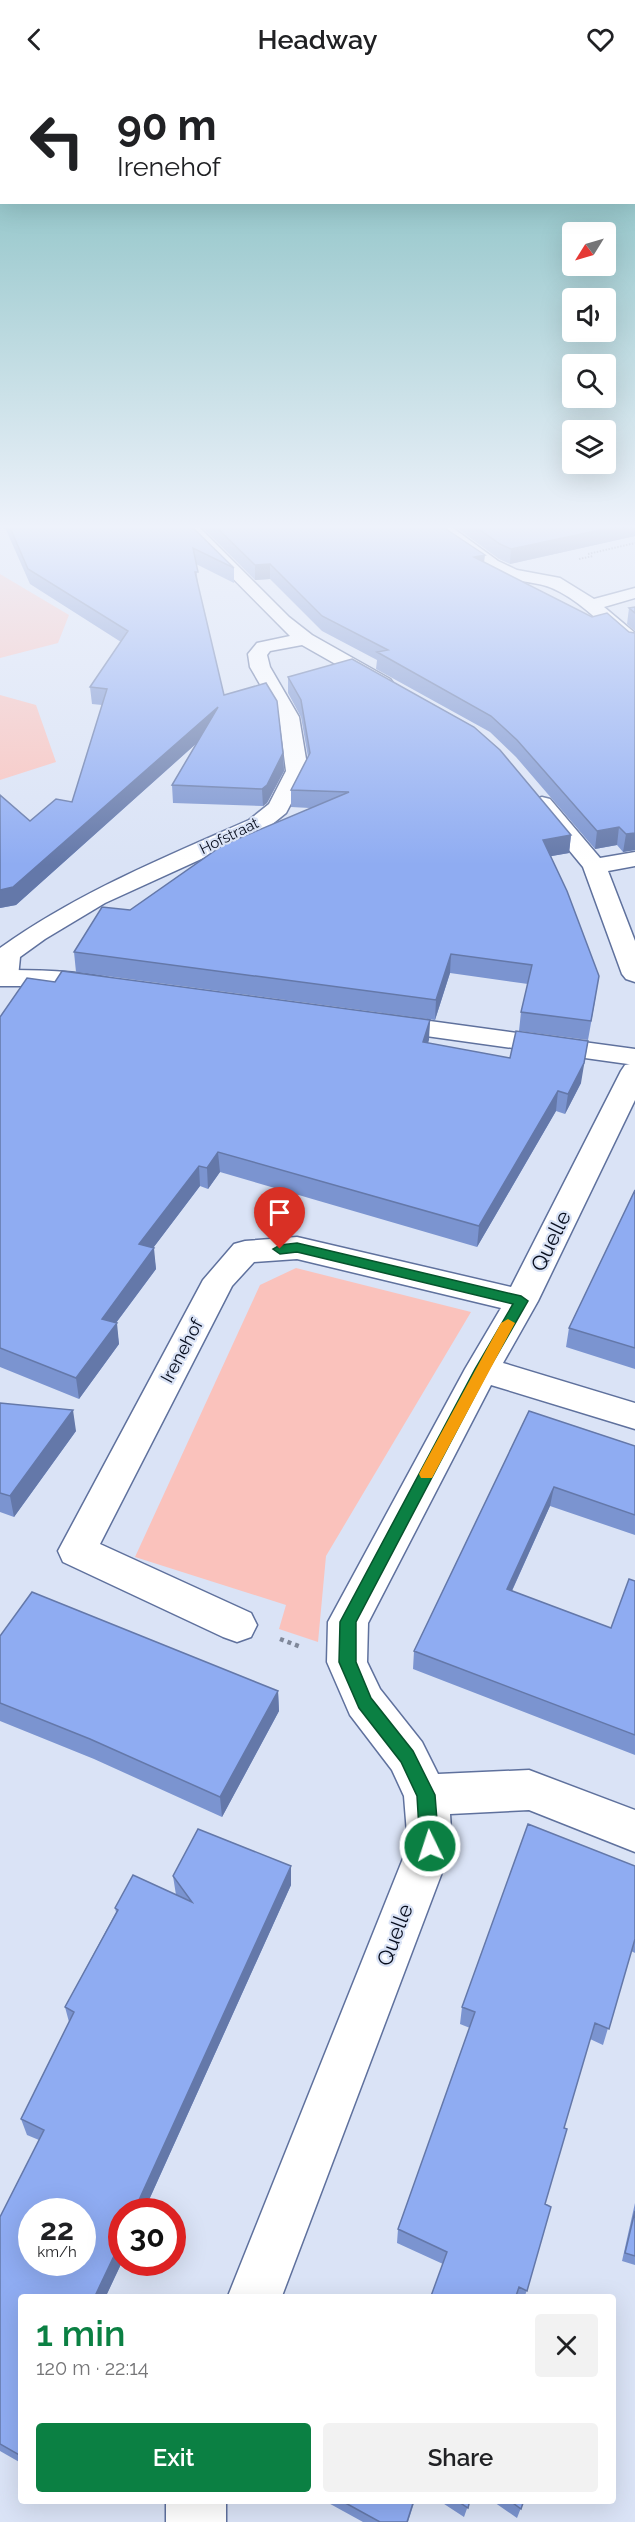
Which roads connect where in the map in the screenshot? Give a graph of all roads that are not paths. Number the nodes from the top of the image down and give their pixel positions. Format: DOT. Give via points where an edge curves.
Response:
graph roads {
  1 [pos="303,637"];
  2 [pos="305,639"];
  3 [pos="398,692"];
  4 [pos="528,788"];
  5 [pos="635,860"];
  6 [pos="594,866"];
  7 [pos="635,974"];
  8 [pos="2,978"];
  9 [pos="129,989"];
  10 [pos="365,1021"];
  11 [pos="635,1057"];
  12 [pos="635,1071"];
  13 [pos="521,1301"];
  14 [pos="482,1369"];
  15 [pos="635,1416"];
  16 [pos="237,1625"];
  17 [pos="426,1795"];
  18 [pos="635,1832"];
  19 [pos="256,2294"];
  20 [pos="196,2504"];
  21 [pos="196,2522"];
  1 -- 2 [label="street"];
  2 -- 3 [label="street"];
  2 -- 8 [label="street, Hofstraat" via="264,647 256,654 289,717 297,771 278,808 257,825 92,899 38,930 8,954"];
  4 -- 6 [label="street"];
  5 -- 6 [label="street"];
  6 -- 7 [label="street"];
  8 -- 9 [label="street" via="47,978"];
  10 -- 11 [label="street"];
  12 -- 13 [label="street, Quelle"];
  13 -- 14 [label="street, Quelle"];
  13 -- 16 [label="street, Irenehof" via="297,1248 245,1252 219,1280 77,1551"];
  14 -- 15 [label="street"];
  14 -- 17 [label="street, Quelle" via="348,1622 347,1662 365,1702 407,1756"];
  17 -- 18 [label="street" via="529,1790"];
  17 -- 19 [label="street, Quelle" via="430,1846"];
  20 -- 21 [label="street"];
}
